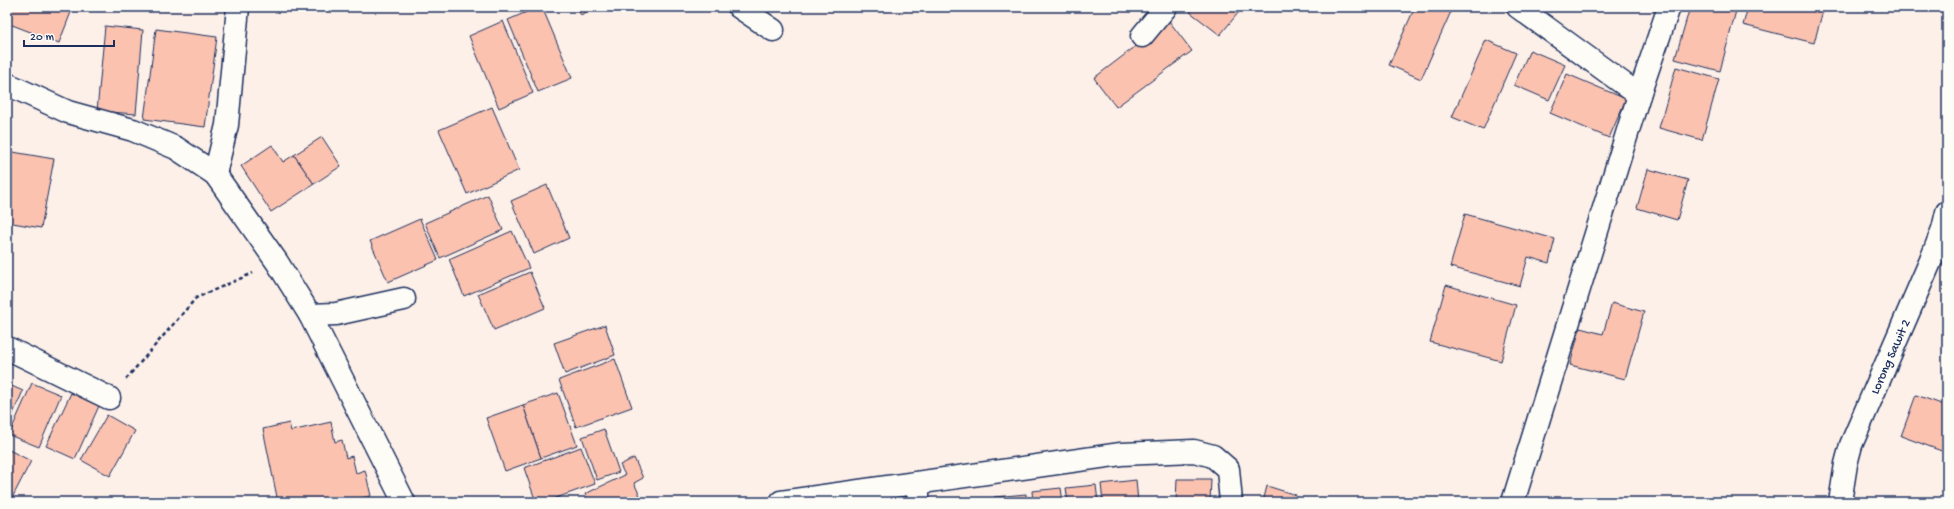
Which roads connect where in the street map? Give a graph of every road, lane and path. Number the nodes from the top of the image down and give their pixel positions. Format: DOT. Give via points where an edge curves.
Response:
graph roads {
  1 [pos="238,7"];
  2 [pos="739,7"];
  3 [pos="1166,7"];
  4 [pos="1518,7"];
  5 [pos="1669,7"];
  6 [pos="773,30"];
  7 [pos="1142,36"];
  8 [pos="7,84"];
  9 [pos="1639,96"];
  10 [pos="215,174"];
  11 [pos="1947,212"];
  12 [pos="277,262"];
  13 [pos="404,299"];
  14 [pos="310,314"];
  15 [pos="7,348"];
  16 [pos="109,398"];
  17 [pos="918,492"];
  18 [pos="404,502"];
  19 [pos="780,502"];
  20 [pos="1231,502"];
  21 [pos="1513,502"];
  22 [pos="1840,502"];
  1 -- 10 [label="street" via="228,125"];
  2 -- 6 [label="street"];
  3 -- 7 [label="street"];
  4 -- 9 [label="street"];
  5 -- 9 [label="street"];
  8 -- 10 [label="street" via="68,112 133,130 176,148"];
  9 -- 21 [label="street"];
  10 -- 12 [label="street"];
  11 -- 22 [label="street, Lorong Sawit 2" via="1931,260 1851,445"];
  12 -- 14 [label="street"];
  12 -- 16 [label="path" via="196,298"];
  13 -- 14 [label="street" via="336,314"];
  14 -- 18 [label="street"];
  15 -- 16 [label="street"];
  17 -- 19 [label="street"];
  17 -- 20 [label="street" via="1121,454 1194,451 1213,456 1228,468"];
}
